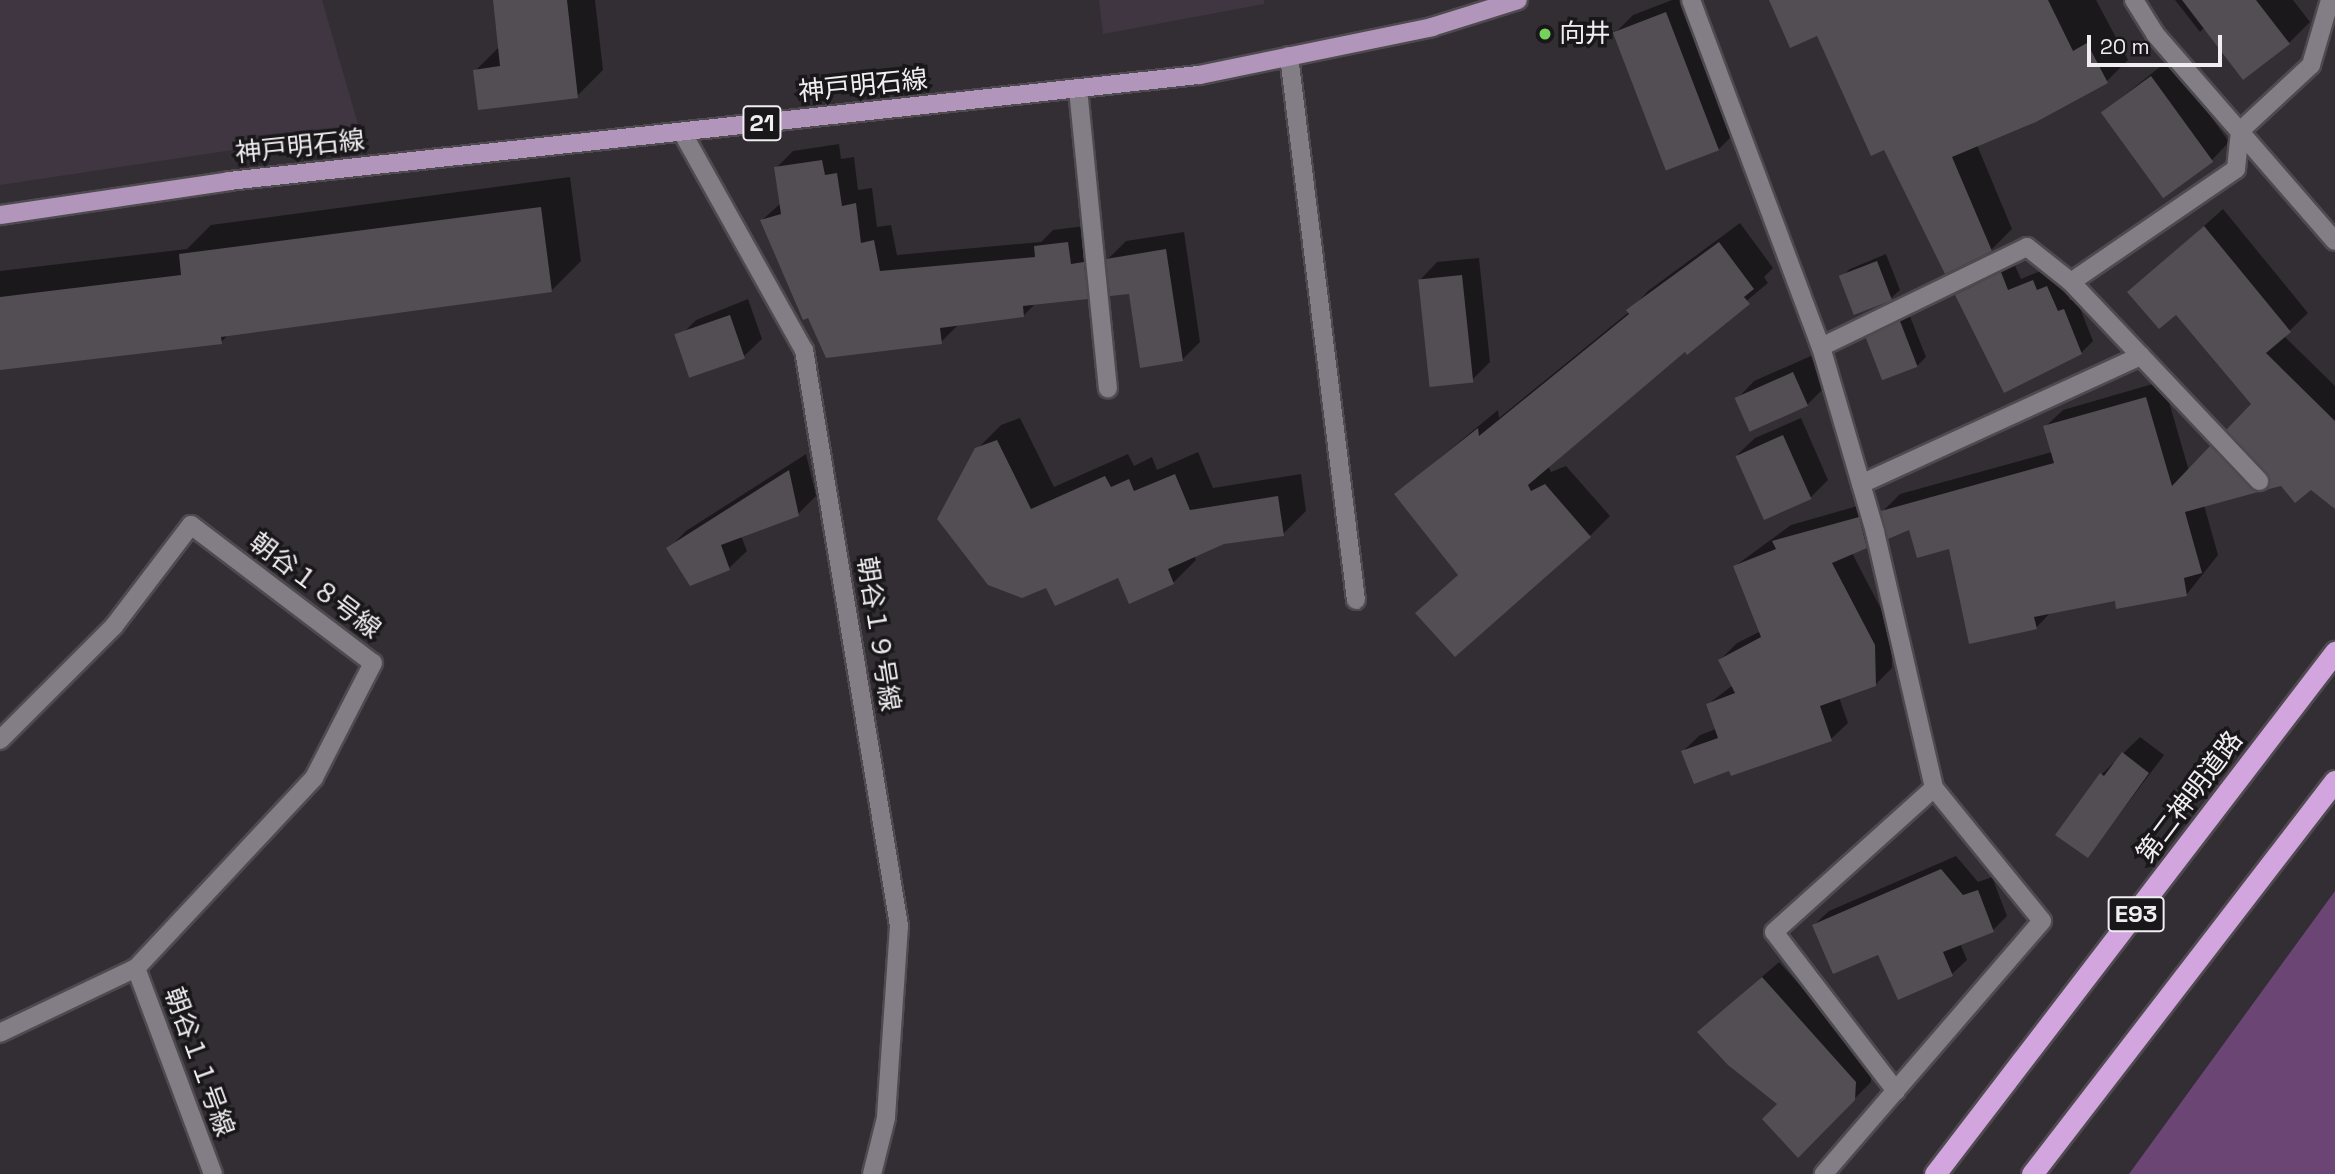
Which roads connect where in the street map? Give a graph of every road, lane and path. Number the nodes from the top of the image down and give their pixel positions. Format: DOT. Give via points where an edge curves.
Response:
graph roads {
  1 [pos="1518,0"];
  2 [pos="1691,0"];
  3 [pos="2134,0"];
  4 [pos="2330,0"];
  5 [pos="1289,56"];
  6 [pos="1078,89"];
  7 [pos="2240,131"];
  8 [pos="682,132"];
  9 [pos="0,215"];
  10 [pos="2335,241"];
  11 [pos="2071,282"];
  12 [pos="1821,347"];
  13 [pos="2141,356"];
  14 [pos="1108,388"];
  15 [pos="2259,481"];
  16 [pos="1861,484"];
  17 [pos="1356,600"];
  18 [pos="2335,652"];
  19 [pos="0,740"];
  20 [pos="2335,780"];
  21 [pos="1934,788"];
  22 [pos="136,968"];
  23 [pos="0,1033"];
  24 [pos="1896,1091"];
  25 [pos="2000,1093"];
  26 [pos="213,1174"];
  27 [pos="872,1174"];
  28 [pos="1824,1174"];
  29 [pos="1922,1174"];
  30 [pos="1935,1174"];
  31 [pos="2032,1174"];
  1 -- 5 [label="main road, 神戸明石線 / 21" via="1432,27"];
  2 -- 12 [label="street"];
  3 -- 7 [label="street" via="2155,34"];
  4 -- 7 [label="street" via="2311,65"];
  5 -- 6 [label="main road, 神戸明石線 / 21" via="1199,75"];
  5 -- 17 [label="street"];
  6 -- 8 [label="main road, 神戸明石線 / 21"];
  6 -- 14 [label="street"];
  7 -- 10 [label="street"];
  7 -- 11 [label="street" via="2235,169"];
  8 -- 9 [label="main road, 神戸明石線 / 21" via="229,181"];
  8 -- 27 [label="street, 朝谷１９号線" via="804,350 899,926 886,1118"];
  11 -- 12 [label="street" via="2027,247"];
  11 -- 13 [label="street"];
  12 -- 16 [label="street"];
  13 -- 15 [label="street"];
  13 -- 16 [label="street"];
  16 -- 21 [label="street"];
  18 -- 25 [label="highway, 第二神明道路 / E93"];
  19 -- 22 [label="street, 朝谷１８号線" via="114,626 191,525 373,663 314,778"];
  20 -- 31 [label="highway"];
  21 -- 24 [label="street" via="2042,921"];
  21 -- 24 [label="street" via="1774,932"];
  22 -- 23 [label="street, 朝谷１８号線"];
  22 -- 26 [label="street, 朝谷１１号線"];
  24 -- 28 [label="street"];
  25 -- 29 [label="highway"];
  25 -- 30 [label="highway, 第二神明道路 / E93"];
}
